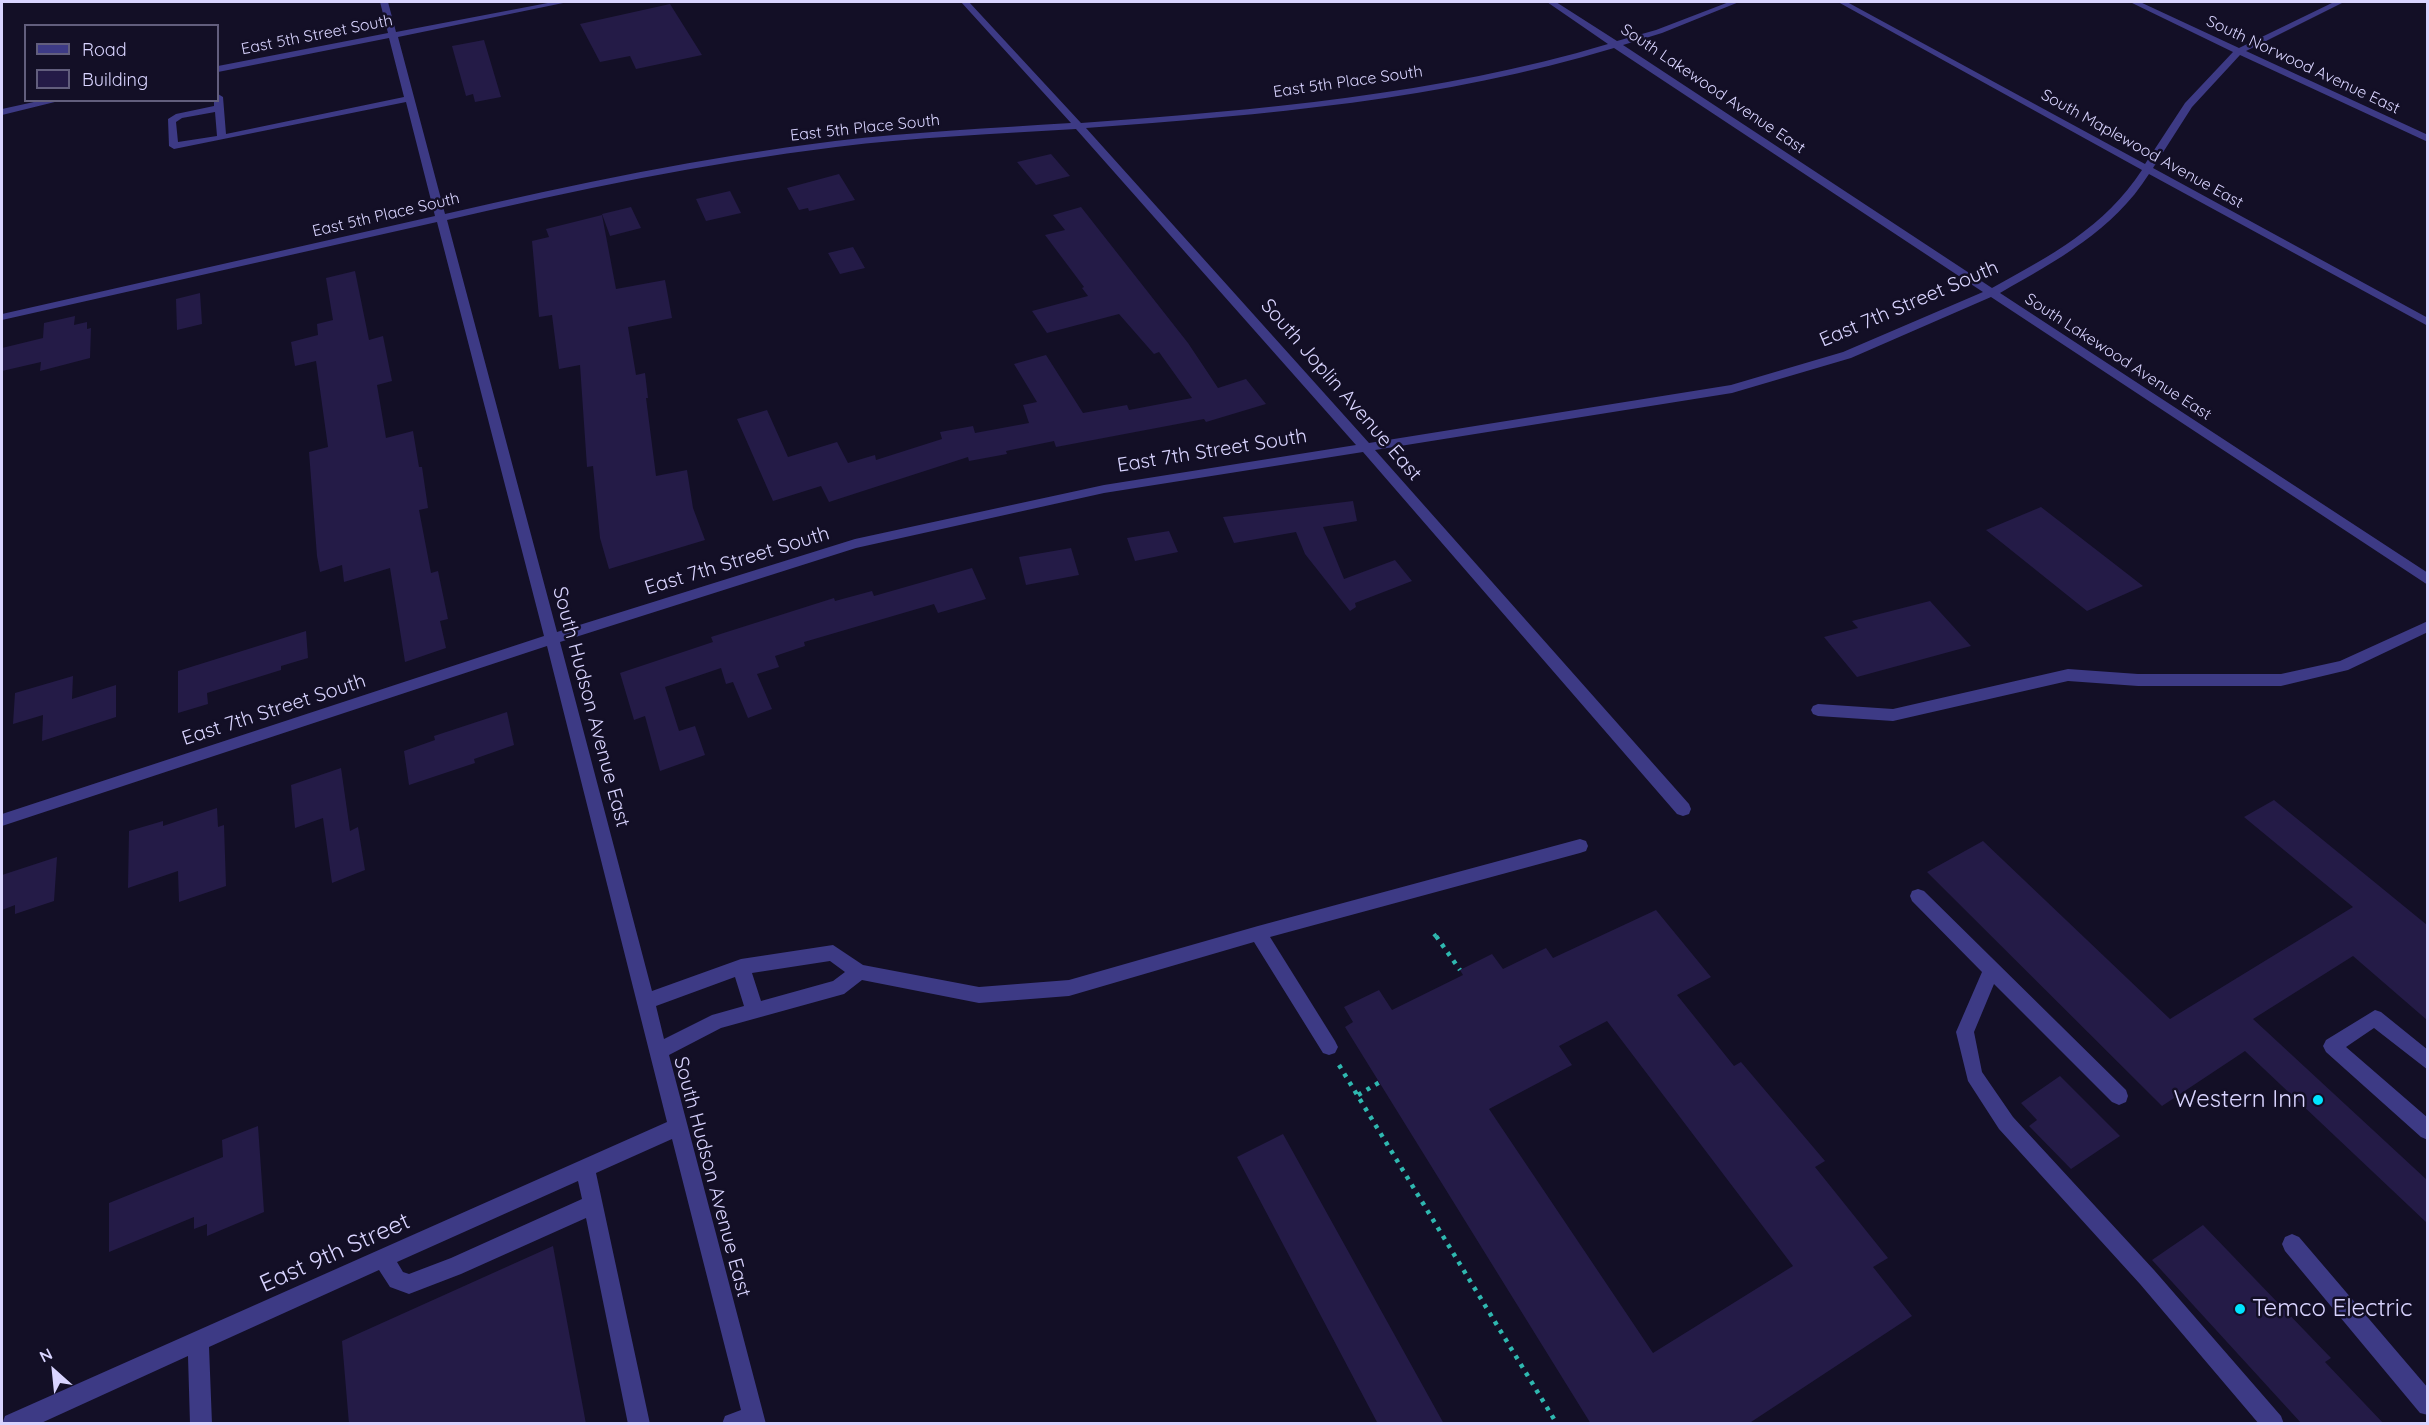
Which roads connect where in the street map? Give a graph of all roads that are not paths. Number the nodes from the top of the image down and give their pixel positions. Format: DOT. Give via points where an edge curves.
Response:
graph roads {
  1 [pos="384,2"];
  2 [pos="564,2"];
  3 [pos="965,2"];
  4 [pos="1551,2"];
  5 [pos="1735,2"];
  6 [pos="1842,2"];
  7 [pos="2134,2"];
  8 [pos="2340,2"];
  9 [pos="392,35"];
  10 [pos="1615,44"];
  11 [pos="2239,51"];
  12 [pos="219,69"];
  13 [pos="408,99"];
  14 [pos="50,102"];
  15 [pos="219,102"];
  16 [pos="220,108"];
  17 [pos="2,112"];
  18 [pos="1080,126"];
  19 [pos="222,138"];
  20 [pos="2427,139"];
  21 [pos="2149,170"];
  22 [pos="442,217"];
  23 [pos="1990,293"];
  24 [pos="2,317"];
  25 [pos="2427,323"];
  26 [pos="1366,448"];
  27 [pos="2427,580"];
  28 [pos="2427,626"];
  29 [pos="552,639"];
  30 [pos="1818,710"];
  31 [pos="1683,809"];
  32 [pos="2,820"];
  33 [pos="1580,846"];
  34 [pos="1918,896"];
  35 [pos="1258,933"];
  36 [pos="741,967"];
  37 [pos="1992,969"];
  38 [pos="859,972"];
  39 [pos="645,1002"];
  40 [pos="755,1011"];
  41 [pos="1329,1047"];
  42 [pos="658,1051"];
  43 [pos="2427,1062"];
  44 [pos="2119,1096"];
  45 [pos="677,1127"];
  46 [pos="2427,1131"];
  47 [pos="585,1168"];
  48 [pos="594,1204"];
  49 [pos="2292,1244"];
  50 [pos="386,1258"];
  51 [pos="198,1342"];
  52 [pos="2427,1405"];
  53 [pos="747,1421"];
  54 [pos="14,1424"];
  55 [pos="201,1424"];
  56 [pos="639,1424"];
  57 [pos="2273,1424"];
  1 -- 9 [label="street, South Hudson Avenue East"];
  2 -- 9 [label="street, East 5th Street South"];
  3 -- 18 [label="street, South Joplin Avenue East"];
  4 -- 10 [label="street, South Lakewood Avenue East"];
  5 -- 10 [label="street, East 5th Place South"];
  6 -- 21 [label="street, South Maplewood Avenue East"];
  7 -- 11 [label="street, South Norwood Avenue East"];
  8 -- 11 [label="street, East 7th Street South"];
  9 -- 12 [label="street, East 5th Street South"];
  9 -- 13 [label="street, South Hudson Avenue East"];
  10 -- 18 [label="street, East 5th Place South" via="1492,75 1314,104"];
  10 -- 23 [label="street, South Lakewood Avenue East"];
  11 -- 20 [label="street, South Norwood Avenue East"];
  11 -- 21 [label="street, East 7th Street South" via="2188,105"];
  13 -- 19 [label="street"];
  13 -- 22 [label="street, South Hudson Avenue East"];
  14 -- 17 [label="street"];
  15 -- 16 [label="street"];
  16 -- 19 [label="street"];
  16 -- 19 [label="street" via="171,121 174,146"];
  18 -- 22 [label="street, East 5th Place South" via="835,144 623,178"];
  18 -- 26 [label="street, South Joplin Avenue East"];
  21 -- 23 [label="street, East 7th Street South" via="2109,219 2066,251"];
  21 -- 25 [label="street, South Maplewood Avenue East"];
  22 -- 24 [label="street, East 5th Place South"];
  22 -- 29 [label="street, South Hudson Avenue East"];
  23 -- 26 [label="street, East 7th Street South" via="1847,355 1732,389"];
  23 -- 27 [label="street, South Lakewood Avenue East"];
  26 -- 29 [label="street, East 7th Street South" via="1242,465 961,518 855,544"];
  26 -- 31 [label="street, South Joplin Avenue East"];
  28 -- 30 [label="street" via="2343,666 2281,680 2138,680 2068,675 1893,715"];
  29 -- 32 [label="street, East 7th Street South"];
  29 -- 39 [label="street, South Hudson Avenue East"];
  33 -- 35 [label="street"];
  34 -- 37 [label="street"];
  35 -- 38 [label="street" via="1069,988 979,995"];
  35 -- 41 [label="street"];
  36 -- 38 [label="street" via="833,953"];
  36 -- 39 [label="street"];
  36 -- 40 [label="street"];
  37 -- 44 [label="street"];
  37 -- 57 [label="street" via="1965,1032 1974,1075 2006,1123 2147,1277"];
  38 -- 40 [label="street" via="838,988"];
  39 -- 42 [label="street, South Hudson Avenue East"];
  40 -- 42 [label="street" via="718,1021"];
  42 -- 45 [label="street, South Hudson Avenue East"];
  43 -- 46 [label="street" via="2375,1018 2332,1046"];
  45 -- 47 [label="street, East 9th Street"];
  45 -- 53 [label="street, South Hudson Avenue East"];
  47 -- 48 [label="street"];
  47 -- 50 [label="street, East 9th Street"];
  48 -- 50 [label="street" via="454,1268 409,1284 397,1280"];
  48 -- 56 [label="street"];
  49 -- 52 [label="street"];
  50 -- 51 [label="street, East 9th Street"];
  51 -- 54 [label="street, East 9th Street"];
  51 -- 55 [label="street"];
}
